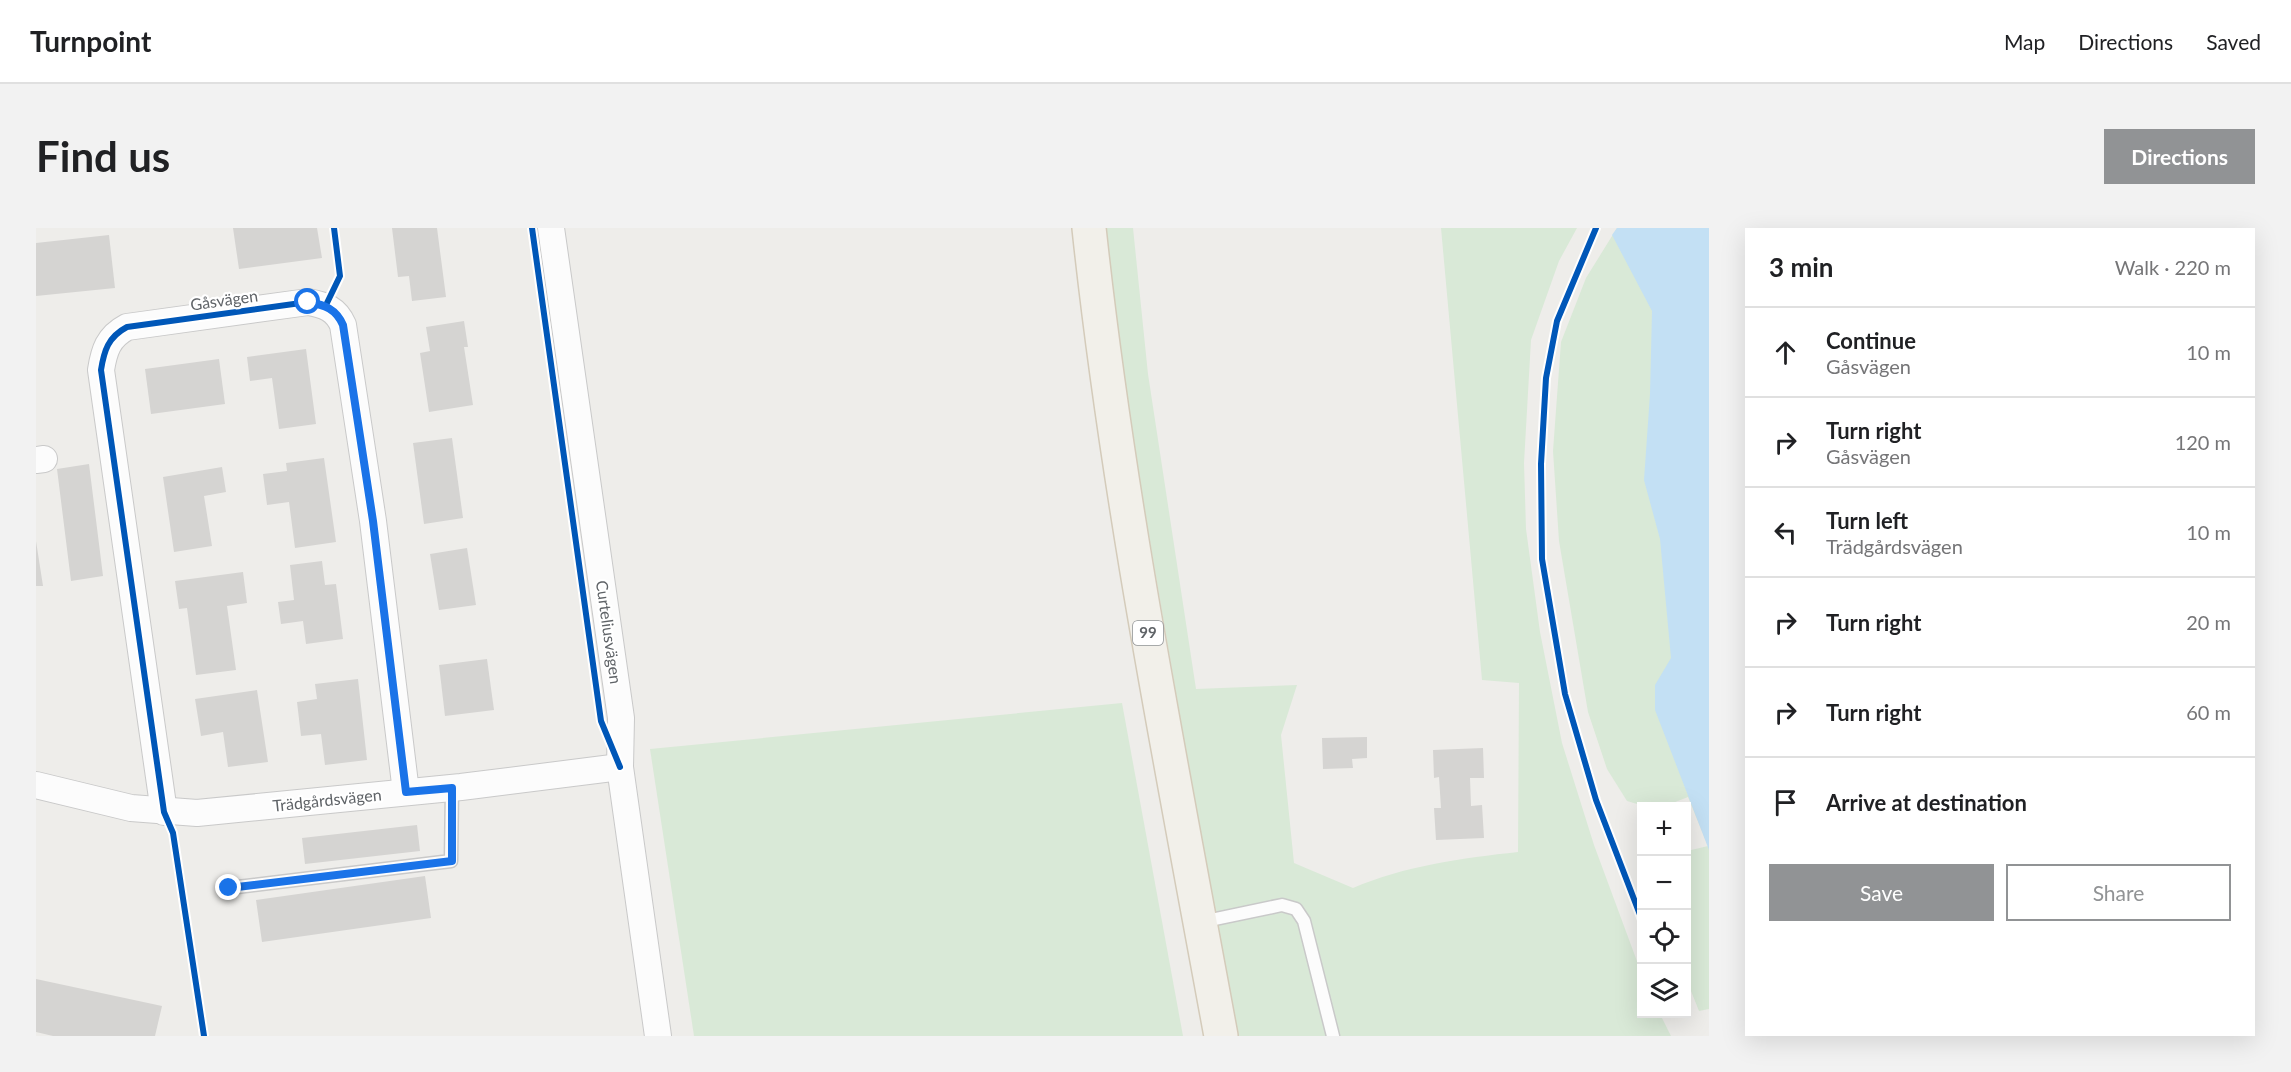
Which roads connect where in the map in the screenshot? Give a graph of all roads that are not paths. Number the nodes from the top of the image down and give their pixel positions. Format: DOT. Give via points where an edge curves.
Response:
graph roads {
  1 [pos="551,228"];
  2 [pos="1089,228"];
  3 [pos="621,767"];
  4 [pos="36,785"];
  5 [pos="452,788"];
  6 [pos="406,792"];
  7 [pos="164,812"];
  8 [pos="229,888"];
  9 [pos="1200,923"];
  10 [pos="658,1036"];
  11 [pos="1221,1036"];
  12 [pos="1333,1036"];
  1 -- 3 [label="street, Curteliusvägen" via="621,718"];
  2 -- 9 [label="main road, 99" via="1100,330 1143,604"];
  3 -- 5 [label="street, Trädgårdsvägen"];
  3 -- 10 [label="street, Curteliusvägen"];
  4 -- 7 [label="street, Trädgårdsvägen"];
  5 -- 6 [label="street, Trädgårdsvägen"];
  5 -- 8 [label="lane" via="452,861"];
  6 -- 7 [label="street, Trädgårdsvägen" via="197,813"];
  6 -- 7 [label="street, Gåsvägen" via="373,521 343,325 326,305 308,302 127,327 117,332 104,349 101,370"];
  9 -- 11 [label="main road, 99"];
  9 -- 12 [label="lane" via="1282,905 1296,909 1304,921"];
}
